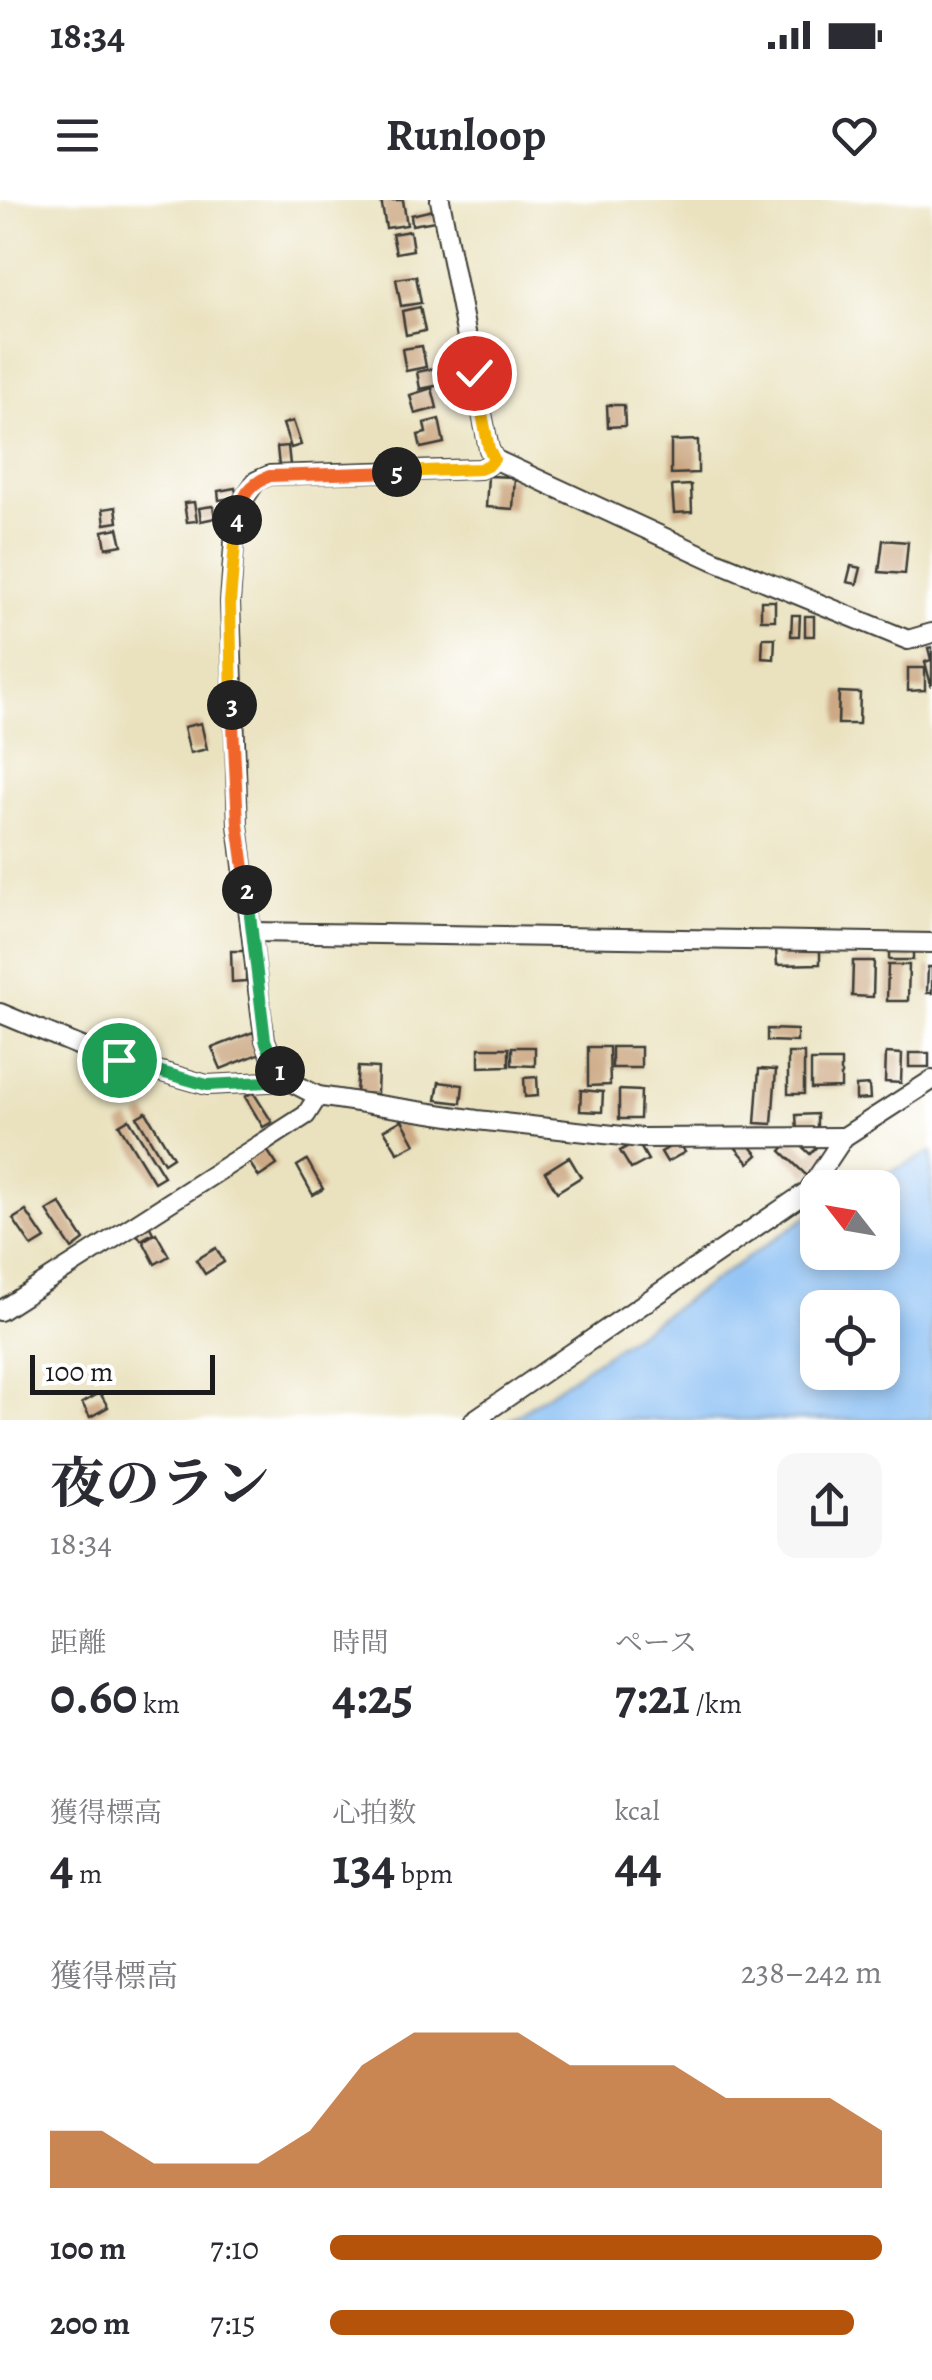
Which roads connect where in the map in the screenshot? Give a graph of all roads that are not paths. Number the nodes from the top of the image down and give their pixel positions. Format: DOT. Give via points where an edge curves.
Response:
graph roads {
  1 [pos="440,200"];
  2 [pos="494,459"];
  3 [pos="932,632"];
  4 [pos="252,932"];
  5 [pos="932,944"];
  6 [pos="0,1013"];
  7 [pos="932,1080"];
  8 [pos="289,1081"];
  9 [pos="318,1096"];
  10 [pos="844,1137"];
  11 [pos="0,1311"];
  12 [pos="474,1420"];
  1 -- 2 [label="street"];
  2 -- 3 [label="street" via="897,636 908,640"];
  2 -- 4 [label="street" via="480,469 270,476 256,481 240,505 230,602 232,716"];
  4 -- 5 [label="street"];
  4 -- 8 [label="street" via="265,1040"];
  6 -- 8 [label="street" via="99,1054 207,1085"];
  7 -- 10 [label="street"];
  8 -- 9 [label="street"];
  9 -- 10 [label="street" via="640,1138"];
  9 -- 11 [label="street" via="306,1115"];
  10 -- 12 [label="street" via="808,1191"];
}
